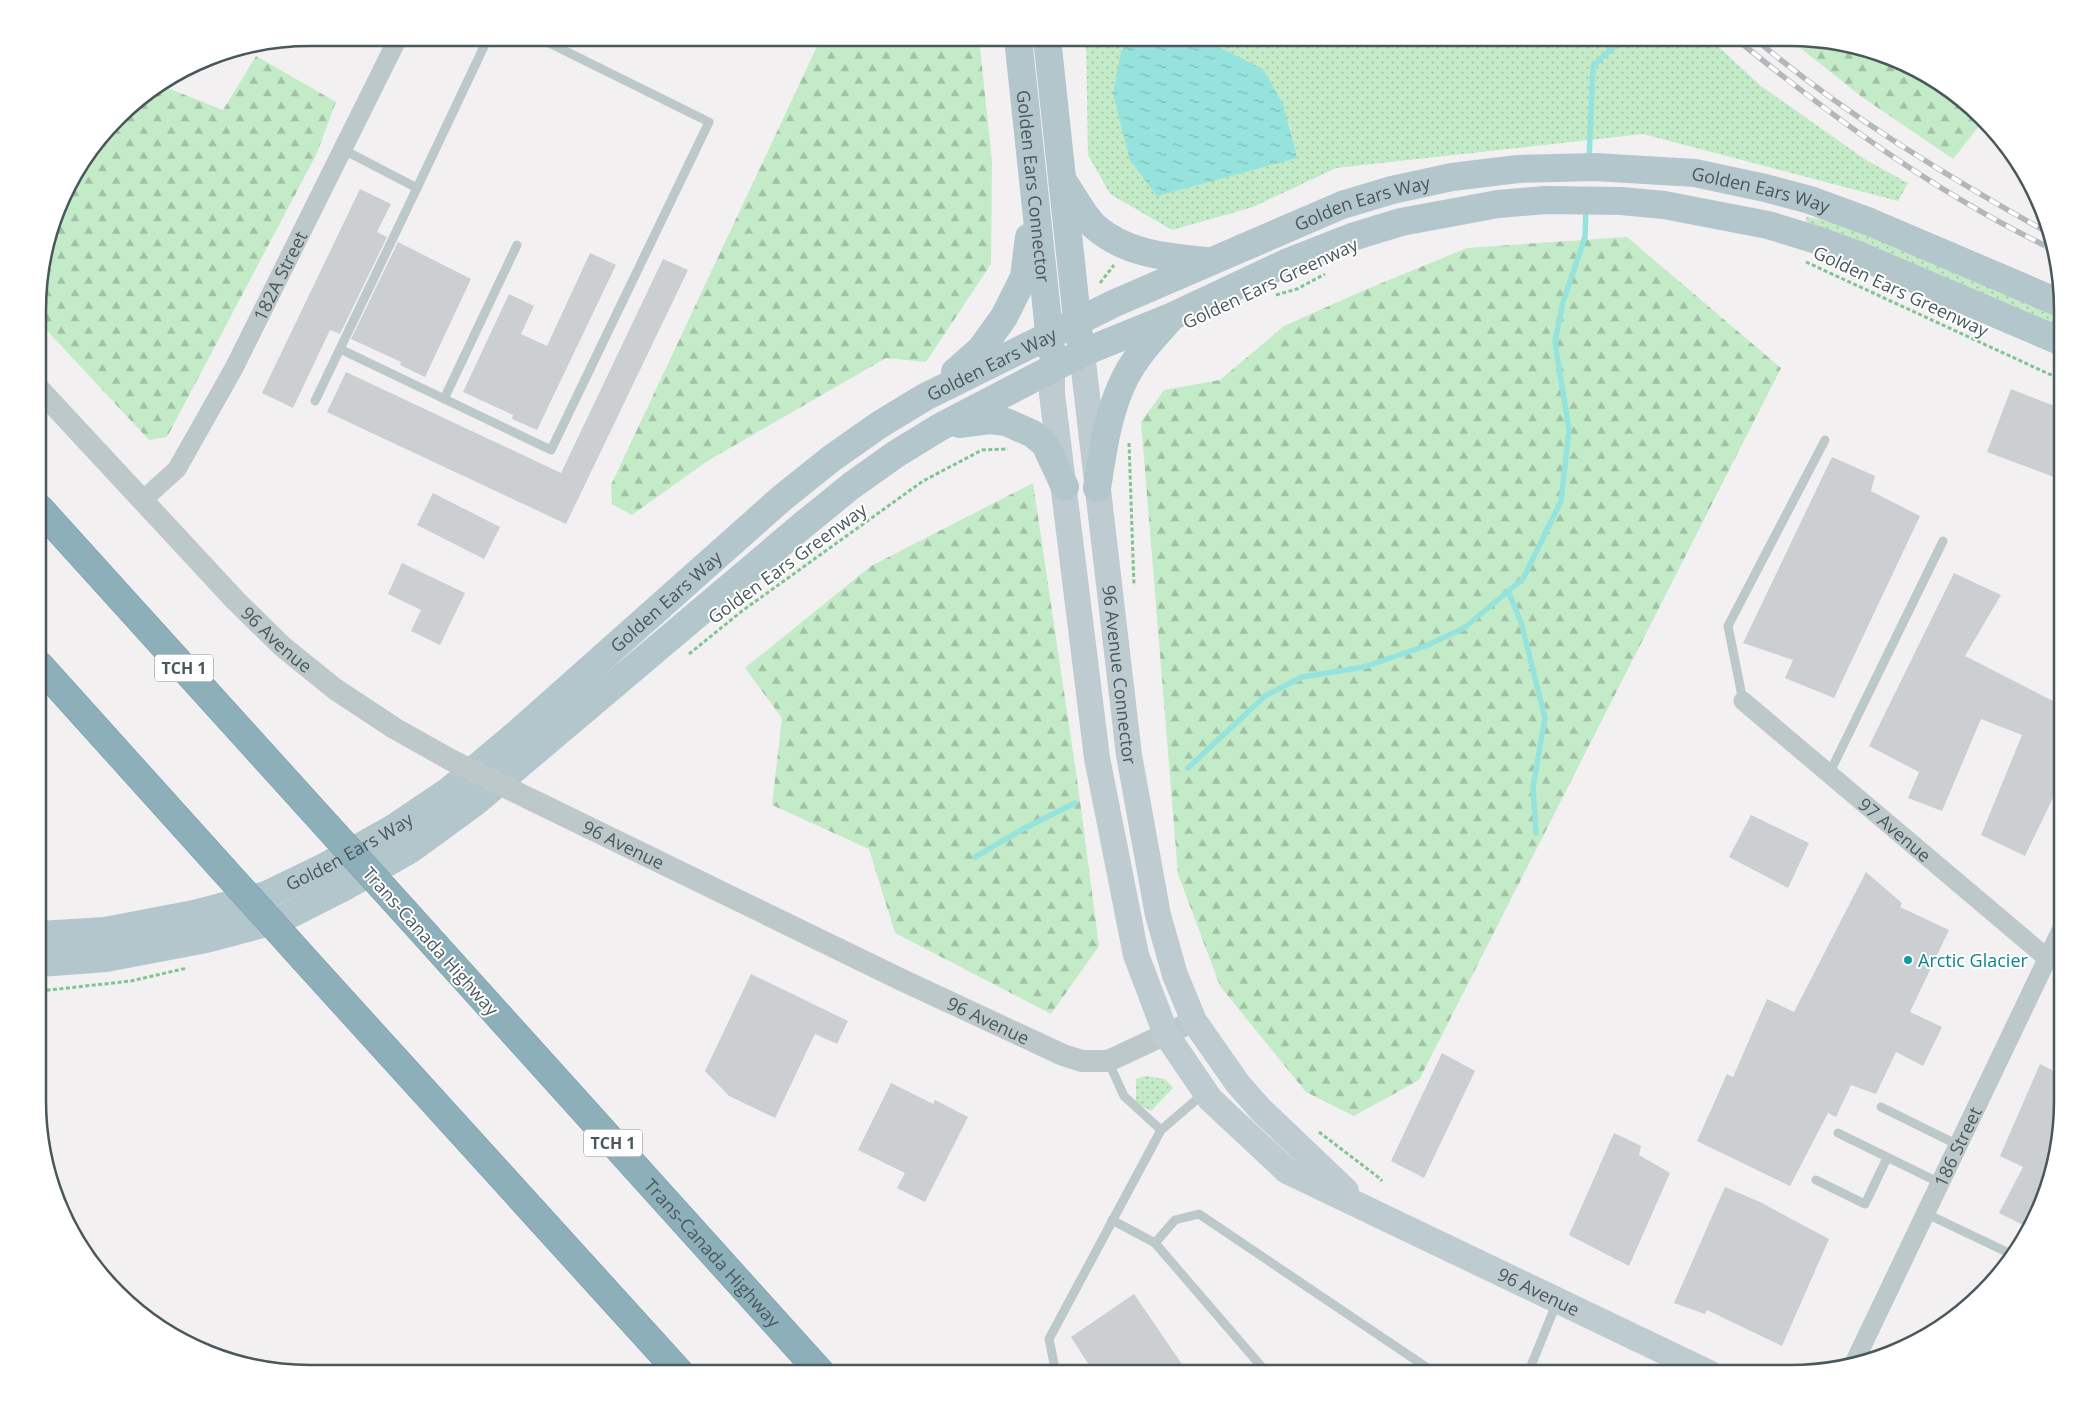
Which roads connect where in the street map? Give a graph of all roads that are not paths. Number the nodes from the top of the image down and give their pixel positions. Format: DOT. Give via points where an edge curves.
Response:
graph roads {
  1 [pos="394,46"];
  2 [pos="484,46"];
  3 [pos="556,46"];
  4 [pos="1019,46"];
  5 [pos="1047,46"];
  6 [pos="342,149"];
  7 [pos="1061,177"];
  8 [pos="416,188"];
  9 [pos="1035,191"];
  10 [pos="517,245"];
  11 [pos="1207,262"];
  12 [pos="2053,300"];
  13 [pos="1173,316"];
  14 [pos="1077,321"];
  15 [pos="1050,334"];
  16 [pos="2054,339"];
  17 [pos="340,349"];
  18 [pos="1082,353"];
  19 [pos="1052,369"];
  20 [pos="46,396"];
  21 [pos="925,397"];
  22 [pos="444,399"];
  23 [pos="315,401"];
  24 [pos="940,427"];
  25 [pos="1825,440"];
  26 [pos="1064,487"];
  27 [pos="1097,488"];
  28 [pos="143,500"];
  29 [pos="46,516"];
  30 [pos="1943,541"];
  31 [pos="46,673"];
  32 [pos="1743,701"];
  33 [pos="1829,774"];
  34 [pos="46,935"];
  35 [pos="2054,944"];
  36 [pos="2047,958"];
  37 [pos="46,963"];
  38 [pos="1194,1021"];
  39 [pos="1166,1034"];
  40 [pos="1108,1061"];
  41 [pos="1205,1093"];
  42 [pos="1880,1108"];
  43 [pos="1162,1130"];
  44 [pos="1838,1134"];
  45 [pos="1958,1145"];
  46 [pos="1887,1158"];
  47 [pos="1816,1180"];
  48 [pos="1940,1183"];
  49 [pos="1367,1210"];
  50 [pos="1926,1213"];
  51 [pos="1112,1220"];
  52 [pos="1155,1243"];
  53 [pos="2006,1252"];
  54 [pos="1558,1302"];
  55 [pos="1857,1356"];
  56 [pos="673,1365"];
  57 [pos="814,1365"];
  58 [pos="1054,1365"];
  59 [pos="1260,1365"];
  60 [pos="1425,1365"];
  61 [pos="1531,1365"];
  62 [pos="1686,1365"];
  1 -- 6 [label="street, 182A Street"];
  2 -- 8 [label="lane"];
  3 -- 22 [label="lane" via="710,122 551,450"];
  4 -- 9 [label="main road, Golden Ears Connector"];
  5 -- 7 [label="main road, Golden Ears Connector"];
  6 -- 8 [label="lane"];
  6 -- 28 [label="street, 182A Street" via="231,374 177,469"];
  7 -- 11 [label="main road" via="1093,225 1125,247 1157,256"];
  7 -- 14 [label="main road, Golden Ears Connector"];
  8 -- 17 [label="lane"];
  9 -- 15 [label="main road, Golden Ears Connector"];
  9 -- 21 [label="main road" via="1024,277 1004,317 981,349"];
  10 -- 22 [label="lane"];
  11 -- 12 [label="main road, Golden Ears Way" via="1342,205 1392,190 1518,169 1567,166 1662,170 1695,173 1810,200 1870,222"];
  11 -- 14 [label="main road, Golden Ears Way"];
  13 -- 16 [label="main road, Golden Ears Way" via="1288,262 1401,222 1498,204 1621,201 1729,216 1817,240"];
  13 -- 18 [label="main road, Golden Ears Way"];
  13 -- 27 [label="main road" via="1125,377 1114,406"];
  14 -- 15 [label="main road, Golden Ears Way"];
  14 -- 18 [label="main road, 96 Avenue Connector"];
  15 -- 19 [label="main road, 96 Avenue Connector"];
  15 -- 21 [label="main road, Golden Ears Way"];
  17 -- 22 [label="lane"];
  17 -- 23 [label="lane"];
  18 -- 19 [label="main road, Golden Ears Way"];
  18 -- 27 [label="main road, 96 Avenue Connector"];
  19 -- 24 [label="main road, Golden Ears Way"];
  19 -- 26 [label="main road, 96 Avenue Connector" via="1052,394"];
  20 -- 28 [label="street, 96 Avenue"];
  21 -- 34 [label="main road, Golden Ears Way" via="832,458 782,498 511,739 450,790 392,829 266,895 194,914 105,931"];
  24 -- 26 [label="main road" via="989,420 1020,426 1045,444"];
  24 -- 37 [label="main road, Golden Ears Way" via="851,486 474,803 411,849 280,919 206,939 106,958"];
  25 -- 32 [label="lane" via="1728,626"];
  26 -- 39 [label="main road, 96 Avenue Connector" via="1099,767 1136,954"];
  27 -- 38 [label="main road, 96 Avenue Connector" via="1129,755 1154,896 1175,975"];
  28 -- 40 [label="street, 96 Avenue, bridge" via="283,647 335,689 394,728 530,799 1042,1046 1082,1062"];
  29 -- 57 [label="highway, Trans-Canada Highway / TCH 1, bridge"];
  30 -- 33 [label="lane"];
  31 -- 56 [label="highway, bridge"];
  32 -- 33 [label="street, 97 Avenue"];
  33 -- 36 [label="street, 97 Avenue"];
  35 -- 36 [label="street, 186 Street"];
  36 -- 45 [label="street, 186 Street"];
  38 -- 39 [label="street, 96 Avenue"];
  38 -- 49 [label="main road, 96 Avenue" via="1238,1084 1261,1110"];
  39 -- 40 [label="street, 96 Avenue"];
  39 -- 41 [label="main road, 96 Avenue"];
  40 -- 43 [label="lane" via="1124,1096"];
  41 -- 43 [label="lane"];
  41 -- 49 [label="main road, 96 Avenue" via="1286,1171"];
  42 -- 45 [label="lane"];
  43 -- 51 [label="lane"];
  44 -- 46 [label="lane"];
  45 -- 48 [label="street, 186 Street"];
  46 -- 47 [label="lane" via="1864,1204"];
  46 -- 48 [label="lane"];
  48 -- 50 [label="street, 186 Street"];
  49 -- 54 [label="main road, 96 Avenue"];
  50 -- 53 [label="lane"];
  50 -- 55 [label="street, 186 Street"];
  51 -- 52 [label="lane"];
  51 -- 58 [label="lane" via="1049,1339"];
  52 -- 59 [label="lane"];
  52 -- 60 [label="lane" via="1176,1220 1199,1214"];
  54 -- 61 [label="lane"];
  54 -- 62 [label="main road, 96 Avenue"];
}
